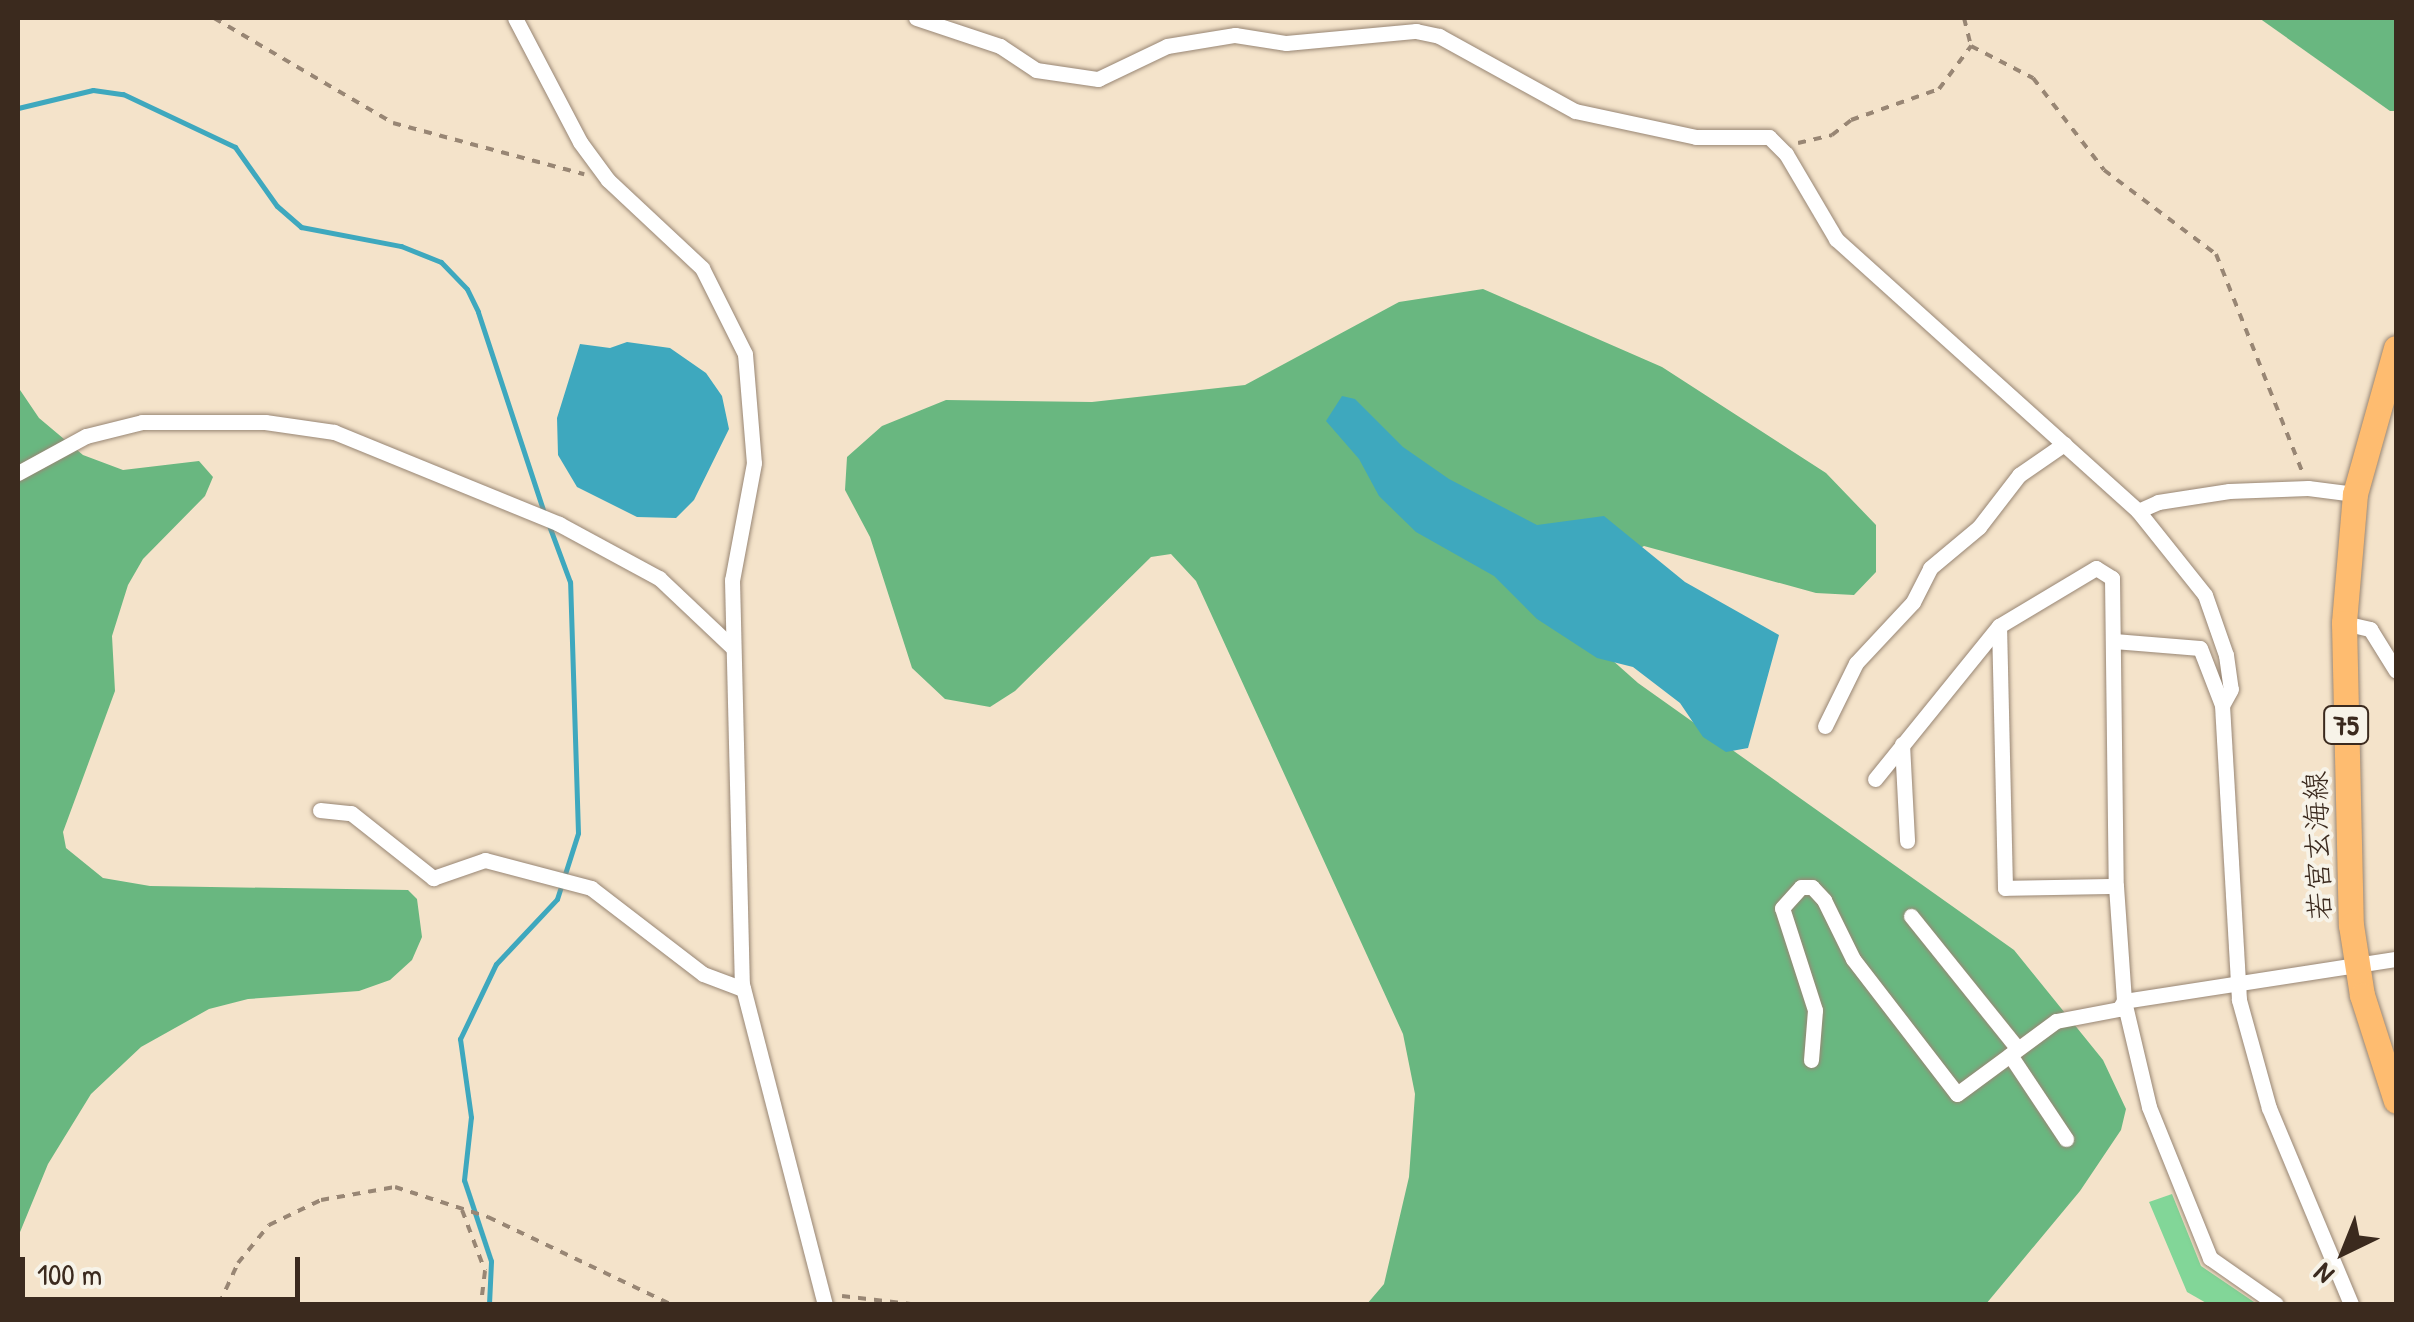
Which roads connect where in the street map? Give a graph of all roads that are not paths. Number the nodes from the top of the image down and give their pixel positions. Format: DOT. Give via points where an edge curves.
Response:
graph roads {
  1 [pos="514,18"];
  2 [pos="916,18"];
  3 [pos="2396,348"];
  4 [pos="2064,444"];
  5 [pos="18,473"];
  6 [pos="2355,494"];
  7 [pos="2138,511"];
  8 [pos="2344,623"];
  9 [pos="1999,626"];
  10 [pos="2114,641"];
  11 [pos="732,646"];
  12 [pos="2396,671"];
  13 [pos="2222,705"];
  14 [pos="1825,726"];
  15 [pos="1902,744"];
  16 [pos="1875,778"];
  17 [pos="320,810"];
  18 [pos="1906,841"];
  19 [pos="2116,886"];
  20 [pos="1911,916"];
  21 [pos="2396,959"];
  22 [pos="2356,966"];
  23 [pos="2237,984"];
  24 [pos="743,989"];
  25 [pos="2124,1000"];
  26 [pos="2014,1052"];
  27 [pos="1811,1060"];
  28 [pos="2396,1102"];
  29 [pos="2066,1140"];
  30 [pos="825,1300"];
  31 [pos="2276,1304"];
  32 [pos="2351,1304"];
  1 -- 11 [label="street" via="608,180 702,268 745,354 754,463 732,580"];
  2 -- 4 [label="street" via="1000,46 1036,70 1098,79 1167,46 1235,35 1286,43 1416,31 1439,36 1575,111 1696,137 1769,137 1836,239"];
  3 -- 6 [label="main road, 若宮玄海線 / 75"];
  4 -- 7 [label="street"];
  4 -- 14 [label="street" via="2019,476 1979,528 1930,568 1913,602 1856,663"];
  5 -- 11 [label="street" via="86,436 142,422 265,422 334,432 558,524 659,578"];
  6 -- 7 [label="street" via="2229,491"];
  6 -- 8 [label="main road, 若宮玄海線 / 75"];
  7 -- 13 [label="street" via="2205,596 2226,655 2230,689"];
  8 -- 12 [label="street" via="2370,629"];
  8 -- 22 [label="main road, 若宮玄海線 / 75"];
  9 -- 10 [label="street" via="2096,568 2112,578"];
  9 -- 15 [label="street"];
  9 -- 19 [label="street" via="2005,888"];
  10 -- 13 [label="street" via="2200,648"];
  10 -- 19 [label="street"];
  11 -- 24 [label="street"];
  13 -- 23 [label="street"];
  15 -- 16 [label="street"];
  15 -- 18 [label="street"];
  17 -- 24 [label="street" via="352,813 433,878 484,860 590,888 690,965"];
  19 -- 25 [label="street"];
  20 -- 26 [label="street"];
  21 -- 22 [label="street"];
  22 -- 23 [label="street"];
  22 -- 28 [label="main road, 若宮玄海線 / 75"];
  23 -- 25 [label="street"];
  23 -- 32 [label="street" via="2270,1108"];
  24 -- 30 [label="street"];
  25 -- 26 [label="street" via="2119,1009 2056,1021"];
  25 -- 31 [label="street" via="2150,1107 2210,1258"];
  26 -- 27 [label="street" via="1957,1094 1853,959 1812,887 1801,888 1782,908 1815,1010"];
  26 -- 29 [label="street"];
}
